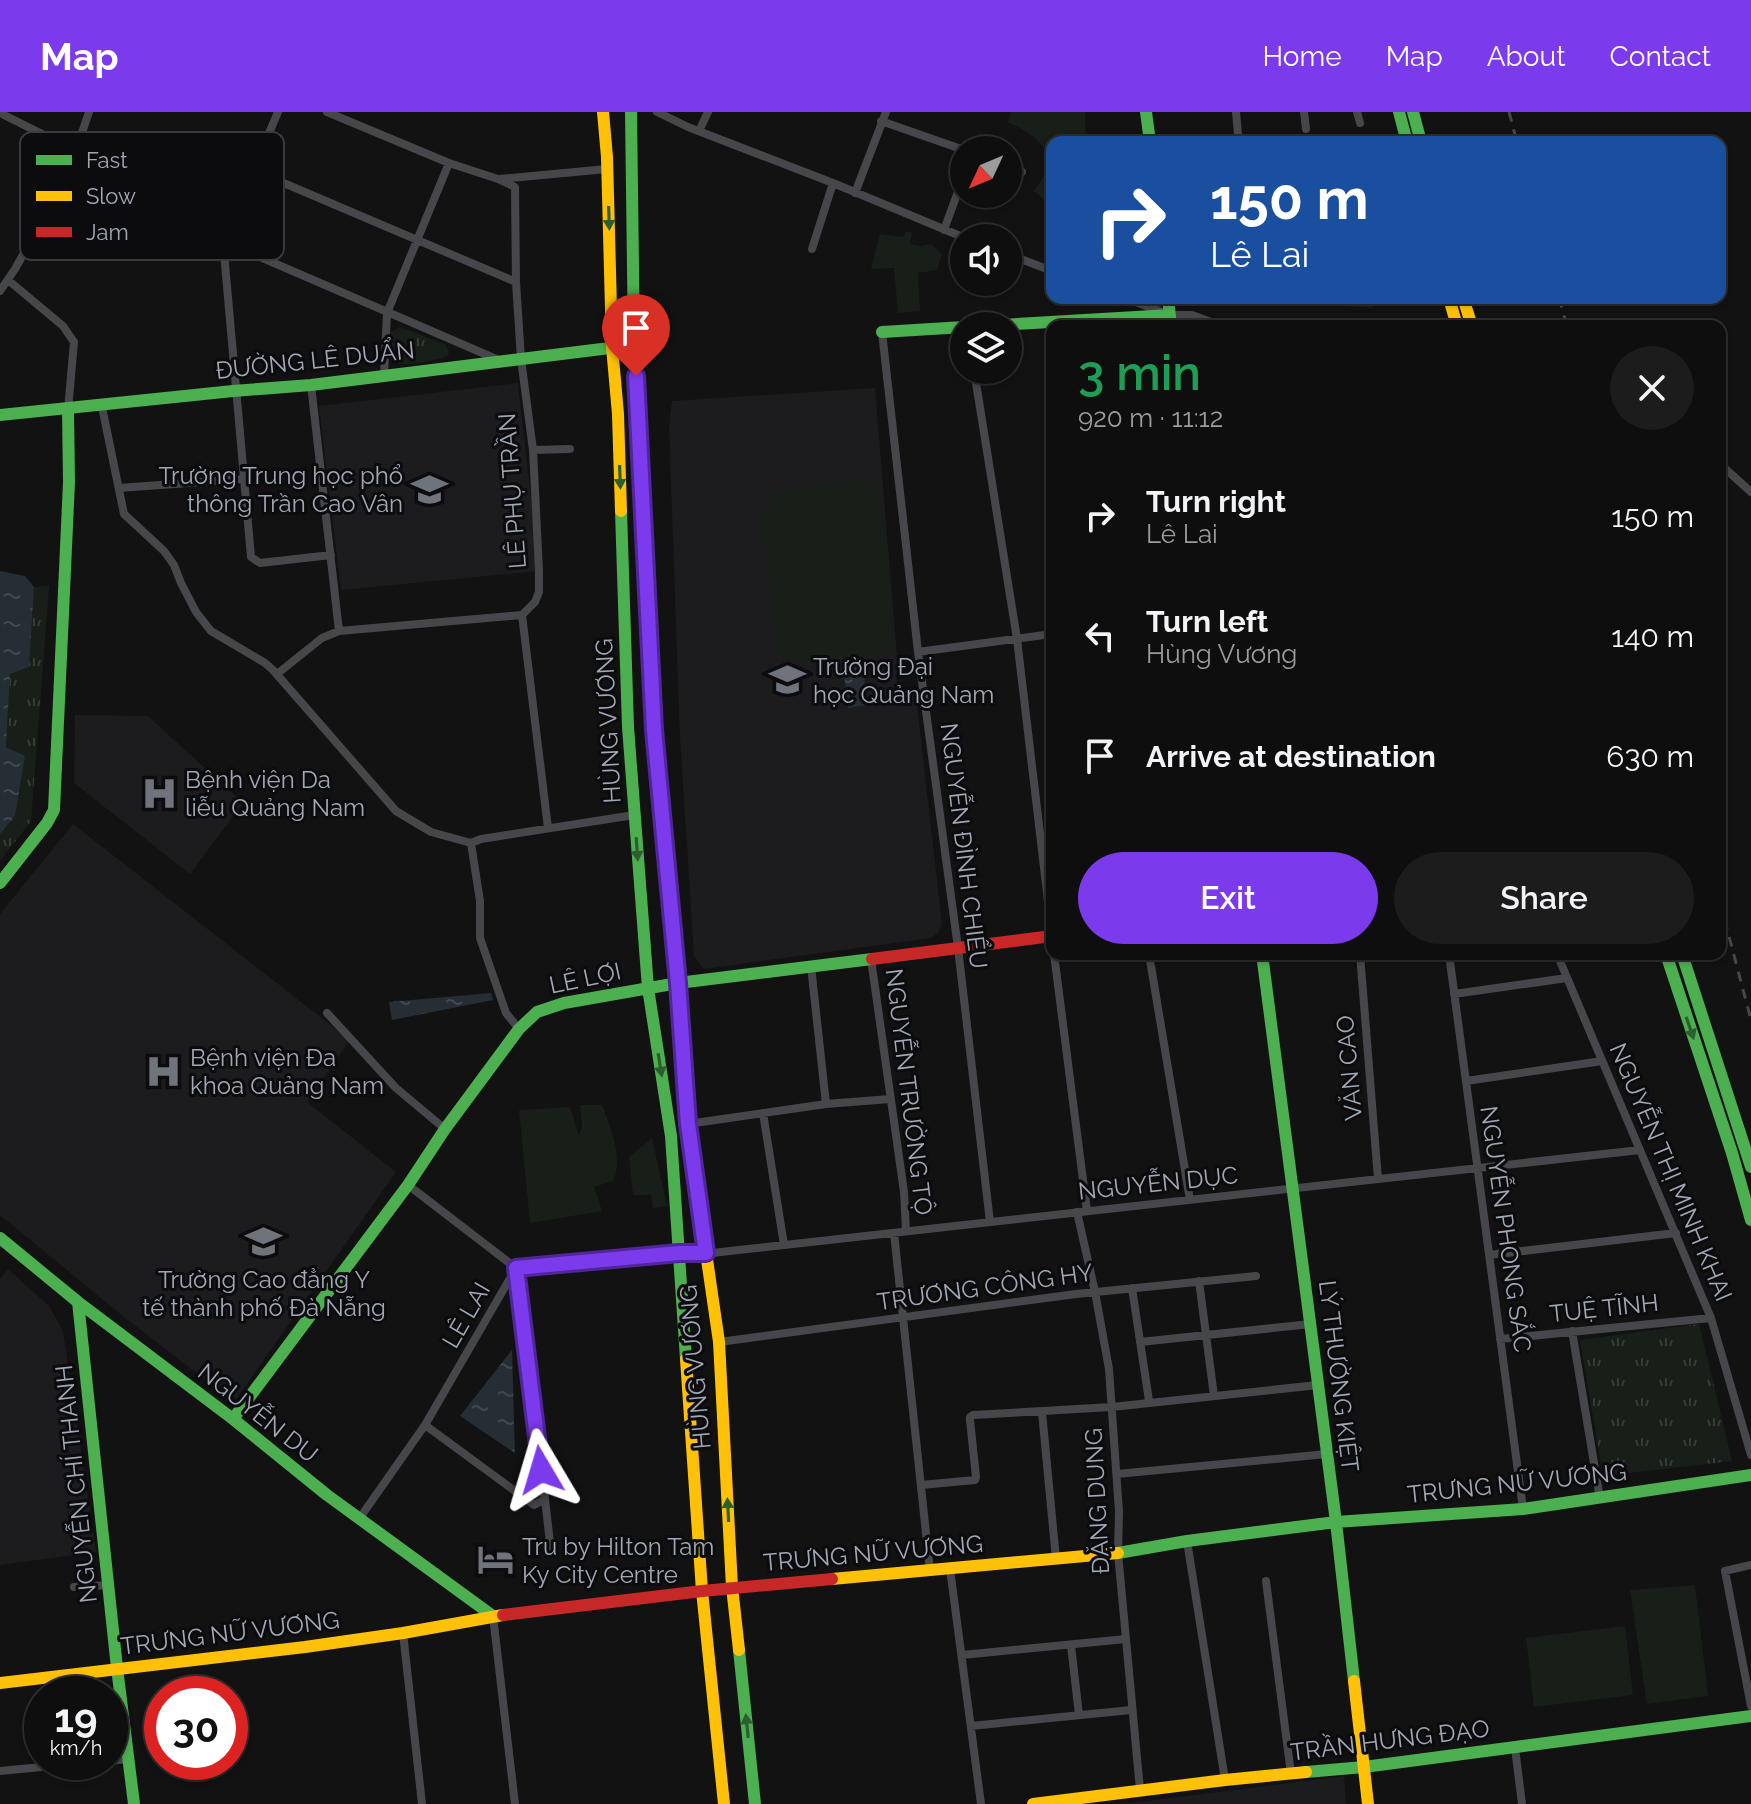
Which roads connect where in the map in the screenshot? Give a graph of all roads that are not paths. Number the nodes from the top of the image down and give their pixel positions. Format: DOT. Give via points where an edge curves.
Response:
graph roads {
  1 [pos="89,112"];
  2 [pos="278,112"];
  3 [pos="327,112"];
  4 [pos="603,112"];
  5 [pos="631,112"];
  6 [pos="657,112"];
  7 [pos="708,112"];
  8 [pos="886,112"];
  9 [pos="1146,112"];
  10 [pos="1236,112"];
  11 [pos="1304,112"];
  12 [pos="1357,112"];
  13 [pos="1399,112"];
  14 [pos="1413,112"];
  15 [pos="0,113"];
  16 [pos="881,121"];
  17 [pos="1360,123"];
  18 [pos="1306,129"];
  19 [pos="699,131"];
  20 [pos="38,132"];
  21 [pos="82,132"];
  22 [pos="269,132"];
  23 [pos="1238,134"];
  24 [pos="1149,136"];
  25 [pos="1405,136"];
  26 [pos="1419,136"];
  27 [pos="950,145"];
  28 [pos="449,163"];
  29 [pos="607,169"];
  30 [pos="498,179"];
  31 [pos="284,183"];
  32 [pos="833,183"];
  33 [pos="855,193"];
  34 [pos="952,208"];
  35 [pos="944,230"];
  36 [pos="950,232"];
  37 [pos="417,240"];
  38 [pos="812,249"];
  39 [pos="20,259"];
  40 [pos="1022,259"];
  41 [pos="225,260"];
  42 [pos="266,260"];
  43 [pos="1046,269"];
  44 [pos="8,280"];
  45 [pos="516,282"];
  46 [pos="0,291"];
  47 [pos="1137,304"];
  48 [pos="387,313"];
  49 [pos="1170,320"];
  50 [pos="1206,320"];
  51 [pos="1046,324"];
  52 [pos="1022,325"];
  53 [pos="950,328"];
  54 [pos="882,332"];
  55 [pos="634,345"];
  56 [pos="612,347"];
  57 [pos="521,359"];
  58 [pos="502,361"];
  59 [pos="384,376"];
  60 [pos="976,384"];
  61 [pos="311,385"];
  62 [pos="235,391"];
  63 [pos="102,407"];
  64 [pos="68,410"];
  65 [pos="0,415"];
  66 [pos="570,449"];
  67 [pos="533,450"];
  68 [pos="1726,469"];
  69 [pos="243,479"];
  70 [pos="119,488"];
  71 [pos="1751,492"];
  72 [pos="331,555"];
  73 [pos="522,615"];
  74 [pos="339,631"];
  75 [pos="1046,635"];
  76 [pos="1017,639"];
  77 [pos="918,652"];
  78 [pos="277,674"];
  79 [pos="634,815"];
  80 [pos="548,828"];
  81 [pos="471,843"];
  82 [pos="0,883"];
  83 [pos="1046,884"];
  84 [pos="1046,936"];
  85 [pos="958,948"];
  86 [pos="871,959"];
  87 [pos="1055,960"];
  88 [pos="1150,960"];
  89 [pos="1263,960"];
  90 [pos="1360,960"];
  91 [pos="1450,960"];
  92 [pos="1560,960"];
  93 [pos="1668,960"];
  94 [pos="1684,960"];
  95 [pos="811,966"];
  96 [pos="1567,978"];
  97 [pos="678,983"];
  98 [pos="648,988"];
  99 [pos="1454,994"];
  100 [pos="327,1013"];
  101 [pos="519,1029"];
  102 [pos="1602,1061"];
  103 [pos="1466,1081"];
  104 [pos="890,1099"];
  105 [pos="826,1104"];
  106 [pos="763,1113"];
  107 [pos="688,1124"];
  108 [pos="445,1129"];
  109 [pos="1640,1150"];
  110 [pos="1751,1167"];
  111 [pos="1478,1168"];
  112 [pos="1378,1179"];
  113 [pos="408,1185"];
  114 [pos="1293,1189"];
  115 [pos="1190,1200"];
  116 [pos="1087,1211"];
  117 [pos="1077,1212"];
  118 [pos="1751,1220"];
  119 [pos="990,1222"];
  120 [pos="906,1231"];
  121 [pos="894,1233"];
  122 [pos="1676,1233"];
  123 [pos="0,1238"];
  124 [pos="784,1245"];
  125 [pos="679,1253"];
  126 [pos="706,1253"];
  127 [pos="1489,1255"];
  128 [pos="516,1268"];
  129 [pos="1256,1276"];
  130 [pos="1199,1281"];
  131 [pos="1132,1288"];
  132 [pos="1095,1292"];
  133 [pos="78,1302"];
  134 [pos="902,1318"];
  135 [pos="1711,1318"];
  136 [pos="1311,1324"];
  137 [pos="1572,1331"];
  138 [pos="1206,1336"];
  139 [pos="1500,1339"];
  140 [pos="719,1342"];
  141 [pos="1140,1342"];
  142 [pos="1318,1385"];
  143 [pos="1214,1396"];
  144 [pos="1149,1401"];
  145 [pos="1112,1407"];
  146 [pos="1042,1412"];
  147 [pos="233,1419"];
  148 [pos="425,1425"];
  149 [pos="1327,1454"];
  150 [pos="1751,1455"];
  151 [pos="1117,1474"];
  152 [pos="1751,1475"];
  153 [pos="921,1485"];
  154 [pos="545,1499"];
  155 [pos="1600,1499"];
  156 [pos="1523,1509"];
  157 [pos="359,1519"];
  158 [pos="1336,1522"];
  159 [pos="1187,1541"];
  160 [pos="551,1552"];
  161 [pos="1118,1553"];
  162 [pos="1056,1559"];
  163 [pos="1751,1565"];
  164 [pos="950,1569"];
  165 [pos="930,1571"];
  166 [pos="1266,1581"];
  167 [pos="109,1585"];
  168 [pos="74,1587"];
  169 [pos="732,1587"];
  170 [pos="702,1591"];
  171 [pos="493,1616"];
  172 [pos="403,1633"];
  173 [pos="1126,1639"];
  174 [pos="1071,1645"];
  175 [pos="962,1655"];
  176 [pos="117,1668"];
  177 [pos="118,1676"];
  178 [pos="0,1683"];
  179 [pos="1751,1706"];
  180 [pos="1131,1710"];
  181 [pos="1079,1715"];
  182 [pos="1751,1716"];
  183 [pos="971,1726"];
  184 [pos="1515,1748"];
  185 [pos="128,1759"];
  186 [pos="1364,1767"];
  187 [pos="24,1769"];
  188 [pos="0,1771"];
  189 [pos="1291,1774"];
  190 [pos="1225,1780"];
  191 [pos="1140,1790"];
  192 [pos="134,1804"];
  193 [pos="422,1804"];
  194 [pos="515,1804"];
  195 [pos="724,1804"];
  196 [pos="755,1804"];
  197 [pos="981,1804"];
  198 [pos="1033,1804"];
  199 [pos="1368,1804"];
  200 [pos="1522,1804"];
  1 -- 21 [label="street"];
  2 -- 22 [label="street"];
  3 -- 28 [label="street"];
  4 -- 29 [label="main road, HÙNG VƯƠNG"];
  5 -- 55 [label="main road, HÙNG VƯƠNG"];
  6 -- 19 [label="street"];
  7 -- 19 [label="street"];
  8 -- 16 [label="street"];
  9 -- 24 [label="main road"];
  10 -- 23 [label="street"];
  11 -- 18 [label="street"];
  12 -- 17 [label="street"];
  13 -- 25 [label="main road"];
  14 -- 26 [label="main road"];
  15 -- 20 [label="street"];
  16 -- 27 [label="street"];
  16 -- 33 [label="street"];
  19 -- 32 [label="street"];
  28 -- 30 [label="street"];
  28 -- 37 [label="street"];
  29 -- 30 [label="street"];
  29 -- 56 [label="main road, HÙNG VƯƠNG, one-way"];
  30 -- 45 [label="street, LÊ PHỤ TRẦN" via="515,187"];
  31 -- 37 [label="street"];
  32 -- 33 [label="street"];
  32 -- 38 [label="street"];
  33 -- 35 [label="street"];
  34 -- 35 [label="street"];
  35 -- 36 [label="street"];
  37 -- 45 [label="street"];
  37 -- 48 [label="street"];
  39 -- 44 [label="street"];
  40 -- 43 [label="street"];
  41 -- 62 [label="street"];
  42 -- 48 [label="street"];
  44 -- 46 [label="street"];
  44 -- 64 [label="street" via="63,326 74,342"];
  45 -- 57 [label="street, LÊ PHỤ TRẦN"];
  47 -- 49 [label="street"];
  48 -- 58 [label="street"];
  48 -- 59 [label="street"];
  49 -- 50 [label="street" via="1192,315"];
  51 -- 52 [label="main road"];
  53 -- 54 [label="main road"];
  54 -- 77 [label="street, NGUYỄN ĐÌNH CHIỂU"];
  55 -- 56 [label="main road, ĐƯỜNG LÊ DUẨN"];
  55 -- 97 [label="main road, HÙNG VƯƠNG" via="654,730"];
  56 -- 57 [label="main road, ĐƯỜNG LÊ DUẨN"];
  56 -- 79 [label="main road, HÙNG VƯƠNG, one-way"];
  57 -- 58 [label="main road, ĐƯỜNG LÊ DUẨN"];
  57 -- 67 [label="street, LÊ PHỤ TRẦN"];
  58 -- 59 [label="main road, ĐƯỜNG LÊ DUẨN"];
  59 -- 61 [label="main road, ĐƯỜNG LÊ DUẨN"];
  60 -- 76 [label="street"];
  61 -- 62 [label="main road, ĐƯỜNG LÊ DUẨN"];
  61 -- 72 [label="street"];
  62 -- 63 [label="main road, ĐƯỜNG LÊ DUẨN"];
  62 -- 69 [label="street"];
  63 -- 64 [label="main road, ĐƯỜNG LÊ DUẨN"];
  63 -- 70 [label="street"];
  64 -- 65 [label="main road, ĐƯỜNG LÊ DUẨN"];
  64 -- 82 [label="main road" via="54,810"];
  66 -- 67 [label="street"];
  67 -- 73 [label="street, LÊ PHỤ TRẦN" via="539,592"];
  68 -- 71 [label="street"];
  69 -- 70 [label="street"];
  69 -- 72 [label="street" via="255,561"];
  70 -- 78 [label="street" via="124,514 164,551 211,631"];
  72 -- 74 [label="street"];
  73 -- 74 [label="street"];
  73 -- 80 [label="street"];
  74 -- 78 [label="street"];
  75 -- 76 [label="street"];
  76 -- 77 [label="street"];
  76 -- 83 [label="street"];
  77 -- 85 [label="street, NGUYỄN ĐÌNH CHIỂU"];
  78 -- 81 [label="street" via="396,811 431,832"];
  79 -- 80 [label="street"];
  79 -- 98 [label="main road, HÙNG VƯƠNG, one-way"];
  80 -- 81 [label="street"];
  81 -- 101 [label="street" via="480,938 506,1013"];
  84 -- 85 [label="main road, LÊ LỢI"];
  85 -- 86 [label="main road, LÊ LỢI"];
  85 -- 119 [label="street, NGUYỄN ĐÌNH CHIỂU"];
  86 -- 95 [label="main road, LÊ LỢI"];
  86 -- 104 [label="street, NGUYỄN TRƯỜNG TỘ"];
  87 -- 116 [label="street"];
  88 -- 115 [label="street"];
  89 -- 114 [label="main road, LÝ THƯỜNG KIỆT"];
  90 -- 112 [label="street, VĂN CAO"];
  91 -- 99 [label="street, NGUYỄN PHONG SẮC"];
  92 -- 96 [label="street, NGUYỄN THỊ MINH KHAI"];
  93 -- 118 [label="main road, one-way"];
  94 -- 110 [label="main road"];
  95 -- 97 [label="main road, LÊ LỢI"];
  95 -- 105 [label="street"];
  96 -- 99 [label="street"];
  96 -- 102 [label="street, NGUYỄN THỊ MINH KHAI"];
  97 -- 98 [label="main road, LÊ LỢI"];
  97 -- 107 [label="main road, HÙNG VƯƠNG"];
  98 -- 101 [label="main road, LÊ LỢI" via="564,1003 537,1012"];
  98 -- 125 [label="main road, HÙNG VƯƠNG, one-way" via="671,1136"];
  99 -- 103 [label="street, NGUYỄN PHONG SẮC"];
  100 -- 108 [label="street" via="396,1088"];
  101 -- 108 [label="main road, LÊ LỢI"];
  102 -- 103 [label="street"];
  102 -- 109 [label="street, NGUYỄN THỊ MINH KHAI"];
  103 -- 111 [label="street, NGUYỄN PHONG SẮC"];
  104 -- 105 [label="street"];
  104 -- 120 [label="street, NGUYỄN TRƯỜNG TỘ"];
  105 -- 106 [label="street"];
  106 -- 107 [label="street"];
  106 -- 124 [label="street"];
  107 -- 126 [label="main road, HÙNG VƯƠNG"];
  108 -- 113 [label="main road, LÊ LỢI"];
  109 -- 111 [label="street, NGUYỄN DỤC"];
  109 -- 122 [label="street, NGUYỄN THỊ MINH KHAI"];
  111 -- 112 [label="street, NGUYỄN DỤC"];
  111 -- 127 [label="street, NGUYỄN PHONG SẮC"];
  112 -- 114 [label="street, NGUYỄN DỤC"];
  113 -- 128 [label="street"];
  113 -- 147 [label="main road, LÊ LỢI"];
  114 -- 115 [label="street, NGUYỄN DỤC"];
  114 -- 136 [label="main road, LÝ THƯỜNG KIỆT"];
  115 -- 116 [label="street, NGUYỄN DỤC"];
  116 -- 117 [label="street, NGUYỄN DỤC"];
  117 -- 119 [label="street, NGUYỄN DỤC"];
  117 -- 132 [label="street, ĐẶNG DUNG"];
  119 -- 120 [label="street, NGUYỄN DỤC"];
  120 -- 121 [label="street, NGUYỄN DỤC"];
  121 -- 124 [label="street, NGUYỄN DỤC"];
  121 -- 134 [label="street"];
  122 -- 127 [label="street"];
  122 -- 135 [label="street, NGUYỄN THỊ MINH KHAI"];
  123 -- 133 [label="main road, NGUYỄN DU"];
  124 -- 126 [label="street, NGUYỄN DỤC"];
  125 -- 126 [label="street, NGUYỄN DỤC"];
  125 -- 128 [label="street, LÊ LAI"];
  125 -- 170 [label="main road, HÙNG VƯƠNG"];
  126 -- 140 [label="main road, HÙNG VƯƠNG"];
  127 -- 139 [label="street, NGUYỄN PHONG SẮC"];
  128 -- 148 [label="street, LÊ LAI"];
  128 -- 154 [label="street"];
  129 -- 130 [label="street, TRƯƠNG CÔNG HY"];
  130 -- 131 [label="street, TRƯƠNG CÔNG HY"];
  130 -- 138 [label="street"];
  131 -- 132 [label="street, TRƯƠNG CÔNG HY"];
  131 -- 141 [label="street"];
  132 -- 134 [label="street, TRƯƠNG CÔNG HY"];
  132 -- 145 [label="street, ĐẶNG DUNG"];
  133 -- 147 [label="main road, NGUYỄN DU"];
  133 -- 167 [label="main road, NGUYỄN CHÍ THANH"];
  134 -- 140 [label="street, TRƯƠNG CÔNG HY"];
  134 -- 153 [label="street"];
  135 -- 137 [label="street, TUỆ TĨNH"];
  135 -- 150 [label="street, NGUYỄN THỊ MINH KHAI"];
  136 -- 138 [label="street"];
  136 -- 142 [label="main road, LÝ THƯỜNG KIỆT"];
  137 -- 139 [label="street, TUỆ TĨNH"];
  137 -- 155 [label="street"];
  138 -- 141 [label="street"];
  138 -- 143 [label="street"];
  139 -- 156 [label="street, NGUYỄN PHONG SẮC"];
  169 -- 140 [label="main road, HÙNG VƯƠNG, one-way"];
  141 -- 144 [label="street"];
  142 -- 143 [label="street"];
  142 -- 149 [label="main road, LÝ THƯỜNG KIỆT"];
  143 -- 144 [label="street"];
  144 -- 145 [label="street"];
  145 -- 146 [label="street"];
  145 -- 151 [label="street, ĐẶNG DUNG"];
  146 -- 153 [label="street" via="970,1417 975,1480"];
  146 -- 162 [label="street"];
  147 -- 157 [label="main road, NGUYỄN DU"];
  148 -- 154 [label="street" via="534,1505"];
  148 -- 157 [label="street, LÊ LAI"];
  149 -- 151 [label="street"];
  149 -- 158 [label="main road, LÝ THƯỜNG KIỆT"];
  151 -- 161 [label="street, ĐẶNG DUNG"];
  152 -- 155 [label="main road, TRƯNG NỮ VƯƠNG"];
  153 -- 165 [label="street"];
  154 -- 160 [label="street"];
  155 -- 156 [label="main road, TRƯNG NỮ VƯƠNG"];
  156 -- 158 [label="main road, TRƯNG NỮ VƯƠNG"];
  157 -- 171 [label="main road, NGUYỄN DU"];
  158 -- 159 [label="main road, TRƯNG NỮ VƯƠNG"];
  158 -- 186 [label="main road, LÝ THƯỜNG KIỆT"];
  159 -- 161 [label="main road, TRƯNG NỮ VƯƠNG"];
  159 -- 190 [label="street"];
  161 -- 162 [label="main road, TRƯNG NỮ VƯƠNG"];
  161 -- 173 [label="street, ĐẶNG DUNG"];
  162 -- 164 [label="main road, TRƯNG NỮ VƯƠNG"];
  163 -- 179 [label="street" via="1725,1571"];
  164 -- 165 [label="main road, TRƯNG NỮ VƯƠNG"];
  164 -- 175 [label="street"];
  165 -- 169 [label="main road, TRƯNG NỮ VƯƠNG"];
  166 -- 189 [label="street"];
  167 -- 168 [label="street"];
  167 -- 176 [label="main road, NGUYỄN CHÍ THANH"];
  169 -- 170 [label="main road, TRƯNG NỮ VƯƠNG"];
  196 -- 169 [label="main road, HÙNG VƯƠNG, one-way"];
  170 -- 171 [label="main road, TRƯNG NỮ VƯƠNG"];
  170 -- 195 [label="main road, HÙNG VƯƠNG"];
  171 -- 172 [label="main road, TRƯNG NỮ VƯƠNG"];
  171 -- 194 [label="street"];
  172 -- 176 [label="main road, TRƯNG NỮ VƯƠNG"];
  172 -- 193 [label="street"];
  173 -- 174 [label="street"];
  173 -- 180 [label="street, ĐẶNG DUNG"];
  174 -- 175 [label="street"];
  174 -- 181 [label="street"];
  175 -- 183 [label="street"];
  176 -- 177 [label="main road, NGUYỄN CHÍ THANH"];
  176 -- 178 [label="main road, TRƯNG NỮ VƯƠNG"];
  180 -- 181 [label="street"];
  180 -- 191 [label="street, ĐẶNG DUNG"];
  181 -- 183 [label="street"];
  182 -- 184 [label="main road, TRẦN HƯNG ĐẠO"];
  183 -- 197 [label="street"];
  184 -- 186 [label="main road, TRẦN HƯNG ĐẠO"];
  184 -- 200 [label="street"];
  185 -- 192 [label="main road, NGUYỄN CHÍ THANH"];
  186 -- 189 [label="main road, TRẦN HƯNG ĐẠO"];
  186 -- 199 [label="main road, LÝ THƯỜNG KIỆT"];
  187 -- 188 [label="street"];
  189 -- 190 [label="main road, TRẦN HƯNG ĐẠO"];
  190 -- 191 [label="main road, TRẦN HƯNG ĐẠO"];
  191 -- 198 [label="main road, TRẦN HƯNG ĐẠO"];
}
